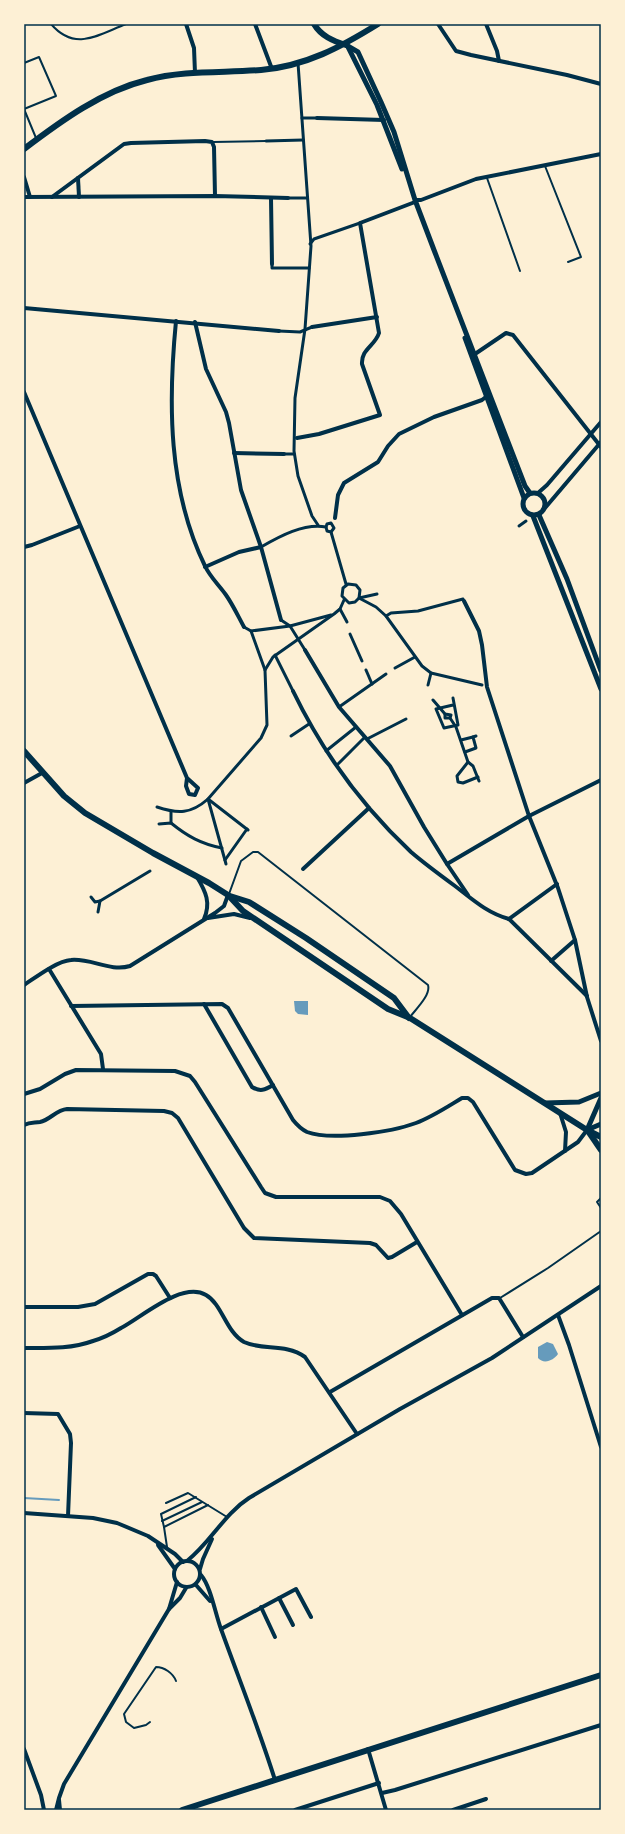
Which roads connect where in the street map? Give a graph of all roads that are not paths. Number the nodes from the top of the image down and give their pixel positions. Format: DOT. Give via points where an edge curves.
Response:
graph roads {
  1 [pos="51,24"];
  2 [pos="126,24"];
  3 [pos="186,24"];
  4 [pos="255,24"];
  5 [pos="314,24"];
  6 [pos="378,24"];
  7 [pos="438,24"];
  8 [pos="487,26"];
  9 [pos="346,45"];
  10 [pos="499,61"];
  11 [pos="24,63"];
  12 [pos="298,64"];
  13 [pos="272,69"];
  14 [pos="195,73"];
  15 [pos="601,84"];
  16 [pos="24,109"];
  17 [pos="302,118"];
  18 [pos="317,118"];
  19 [pos="384,120"];
  20 [pos="37,140"];
  21 [pos="303,140"];
  22 [pos="266,141"];
  23 [pos="212,142"];
  24 [pos="24,149"];
  25 [pos="601,154"];
  26 [pos="544,165"];
  27 [pos="486,176"];
  28 [pos="24,178"];
  29 [pos="78,178"];
  30 [pos="215,196"];
  31 [pos="24,197"];
  32 [pos="30,197"];
  33 [pos="52,197"];
  34 [pos="77,197"];
  35 [pos="271,198"];
  36 [pos="288,198"];
  37 [pos="307,198"];
  38 [pos="415,201"];
  39 [pos="360,223"];
  40 [pos="310,244"];
  41 [pos="568,262"];
  42 [pos="272,264"];
  43 [pos="309,268"];
  44 [pos="520,271"];
  45 [pos="24,308"];
  46 [pos="377,317"];
  47 [pos="176,321"];
  48 [pos="195,322"];
  49 [pos="312,327"];
  50 [pos="279,331"];
  51 [pos="304,331"];
  52 [pos="473,355"];
  53 [pos="24,392"];
  54 [pos="487,396"];
  55 [pos="601,422"];
  56 [pos="590,434"];
  57 [pos="295,439"];
  58 [pos="600,445"];
  59 [pos="234,453"];
  60 [pos="284,454"];
  61 [pos="294,454"];
  62 [pos="530,493"];
  63 [pos="538,493"];
  64 [pos="524,498"];
  65 [pos="545,508"];
  66 [pos="539,515"];
  67 [pos="533,516"];
  68 [pos="335,518"];
  69 [pos="526,521"];
  70 [pos="318,525"];
  71 [pos="333,525"];
  72 [pos="80,526"];
  73 [pos="519,526"];
  74 [pos="326,527"];
  75 [pos="331,532"];
  76 [pos="261,546"];
  77 [pos="24,547"];
  78 [pos="205,567"];
  79 [pos="346,584"];
  80 [pos="377,594"];
  81 [pos="461,594"];
  82 [pos="359,598"];
  83 [pos="344,600"];
  84 [pos="463,600"];
  85 [pos="340,610"];
  86 [pos="334,614"];
  87 [pos="386,616"];
  88 [pos="281,620"];
  89 [pos="347,622"];
  90 [pos="290,626"];
  91 [pos="244,627"];
  92 [pos="251,631"];
  93 [pos="350,634"];
  94 [pos="299,639"];
  95 [pos="305,650"];
  96 [pos="275,655"];
  97 [pos="415,657"];
  98 [pos="362,661"];
  99 [pos="395,668"];
  100 [pos="265,670"];
  101 [pos="366,670"];
  102 [pos="601,671"];
  103 [pos="431,673"];
  104 [pos="386,674"];
  105 [pos="372,684"];
  106 [pos="428,685"];
  107 [pos="482,685"];
  108 [pos="487,687"];
  109 [pos="601,689"];
  110 [pos="293,691"];
  111 [pos="453,698"];
  112 [pos="433,700"];
  113 [pos="453,705"];
  114 [pos="339,707"];
  115 [pos="439,708"];
  116 [pos="406,720"];
  117 [pos="309,724"];
  118 [pos="456,727"];
  119 [pos="356,728"];
  120 [pos="290,736"];
  121 [pos="366,738"];
  122 [pos="461,740"];
  123 [pos="24,751"];
  124 [pos="326,751"];
  125 [pos="465,752"];
  126 [pos="468,762"];
  127 [pos="336,765"];
  128 [pos="42,773"];
  129 [pos="187,778"];
  130 [pos="601,780"];
  131 [pos="24,783"];
  132 [pos="208,799"];
  133 [pos="157,806"];
  134 [pos="369,808"];
  135 [pos="171,812"];
  136 [pos="529,816"];
  137 [pos="171,823"];
  138 [pos="159,824"];
  139 [pos="222,848"];
  140 [pos="447,864"];
  141 [pos="303,869"];
  142 [pos="150,871"];
  143 [pos="195,875"];
  144 [pos="557,884"];
  145 [pos="228,895"];
  146 [pos="91,897"];
  147 [pos="469,897"];
  148 [pos="100,901"];
  149 [pos="98,912"];
  150 [pos="509,919"];
  151 [pos="204,920"];
  152 [pos="257,921"];
  153 [pos="575,940"];
  154 [pos="551,961"];
  155 [pos="49,969"];
  156 [pos="24,985"];
  157 [pos="587,997"];
  158 [pos="204,1004"];
  159 [pos="72,1006"];
  160 [pos="410,1018"];
  161 [pos="601,1041"];
  162 [pos="103,1069"];
  163 [pos="273,1085"];
  164 [pos="601,1093"];
  165 [pos="24,1094"];
  166 [pos="601,1098"];
  167 [pos="545,1103"];
  168 [pos="560,1113"];
  169 [pos="601,1124"];
  170 [pos="24,1125"];
  171 [pos="587,1130"];
  172 [pos="601,1137"];
  173 [pos="601,1150"];
  174 [pos="565,1152"];
  175 [pos="601,1198"];
  176 [pos="601,1208"];
  177 [pos="601,1231"];
  178 [pos="417,1242"];
  179 [pos="601,1286"];
  180 [pos="170,1298"];
  181 [pos="499,1298"];
  182 [pos="24,1306"];
  183 [pos="462,1315"];
  184 [pos="558,1315"];
  185 [pos="523,1338"];
  186 [pos="24,1348"];
  187 [pos="330,1392"];
  188 [pos="24,1413"];
  189 [pos="357,1434"];
  190 [pos="601,1447"];
  191 [pos="196,1497"];
  192 [pos="202,1502"];
  193 [pos="166,1503"];
  194 [pos="208,1505"];
  195 [pos="24,1513"];
  196 [pos="68,1516"];
  197 [pos="226,1518"];
  198 [pos="162,1521"];
  199 [pos="164,1527"];
  200 [pos="214,1535"];
  201 [pos="157,1543"];
  202 [pos="168,1550"];
  203 [pos="185,1561"];
  204 [pos="175,1570"];
  205 [pos="201,1572"];
  206 [pos="177,1582"];
  207 [pos="196,1585"];
  208 [pos="186,1588"];
  209 [pos="279,1598"];
  210 [pos="212,1602"];
  211 [pos="260,1607"];
  212 [pos="169,1609"];
  213 [pos="311,1617"];
  214 [pos="293,1625"];
  215 [pos="221,1629"];
  216 [pos="275,1637"];
  217 [pos="601,1675"];
  218 [pos="176,1681"];
  219 [pos="150,1722"];
  220 [pos="601,1725"];
  221 [pos="24,1749"];
  222 [pos="368,1749"];
  223 [pos="275,1780"];
  224 [pos="379,1783"];
  225 [pos="382,1792"];
  226 [pos="59,1798"];
  227 [pos="486,1799"];
  228 [pos="44,1810"];
  229 [pos="56,1810"];
  230 [pos="60,1810"];
  231 [pos="182,1810"];
  232 [pos="295,1810"];
  233 [pos="386,1810"];
  234 [pos="453,1810"];
  1 -- 2 [label="lane" via="58,31 76,40 87,40"];
  3 -- 14 [label="street" via="194,48"];
  4 -- 13 [label="street"];
  5 -- 9 [label="main road" via="324,35"];
  6 -- 9 [label="main road"];
  7 -- 10 [label="street" via="456,51"];
  8 -- 10 [label="street"];
  9 -- 12 [label="main road"];
  9 -- 19 [label="street"];
  9 -- 38 [label="street" via="358,52 382,102"];
  10 -- 15 [label="street"];
  11 -- 16 [label="lane" via="39,57 56,96"];
  12 -- 13 [label="main road"];
  12 -- 17 [label="street"];
  13 -- 14 [label="main road"];
  14 -- 20 [label="main road" via="156,78 115,91"];
  16 -- 20 [label="lane"];
  17 -- 18 [label="street"];
  17 -- 21 [label="street"];
  18 -- 19 [label="street"];
  19 -- 38 [label="street"];
  20 -- 24 [label="main road"];
  21 -- 22 [label="street"];
  21 -- 37 [label="street"];
  22 -- 23 [label="lane"];
  23 -- 29 [label="street" via="124,144"];
  23 -- 30 [label="street"];
  25 -- 26 [label="street"];
  26 -- 27 [label="street"];
  26 -- 41 [label="lane" via="581,257"];
  27 -- 38 [label="street"];
  27 -- 44 [label="lane"];
  28 -- 32 [label="street"];
  29 -- 33 [label="street"];
  29 -- 34 [label="street"];
  30 -- 34 [label="street"];
  30 -- 35 [label="street"];
  31 -- 32 [label="street"];
  32 -- 33 [label="street"];
  33 -- 34 [label="street"];
  35 -- 36 [label="street"];
  35 -- 42 [label="street"];
  36 -- 37 [label="street"];
  37 -- 40 [label="street"];
  38 -- 39 [label="street"];
  38 -- 52 [label="street"];
  39 -- 40 [label="street" via="314,239"];
  39 -- 46 [label="street"];
  40 -- 43 [label="street"];
  42 -- 43 [label="street" via="272,268"];
  43 -- 51 [label="street"];
  45 -- 47 [label="street"];
  46 -- 49 [label="street"];
  46 -- 57 [label="street" via="378,337 362,357 362,364 380,415"];
  47 -- 48 [label="street"];
  47 -- 78 [label="street" via="171,400 174,455 187,521"];
  48 -- 50 [label="street"];
  48 -- 59 [label="street" via="206,369 226,412"];
  49 -- 51 [label="street"];
  50 -- 51 [label="street"];
  51 -- 57 [label="street" via="295,398"];
  52 -- 54 [label="street"];
  52 -- 56 [label="street" via="506,333 516,337"];
  52 -- 62 [label="street"];
  53 -- 72 [label="street"];
  54 -- 64 [label="street"];
  54 -- 68 [label="street" via="399,434 378,462 344,483 338,495"];
  55 -- 56 [label="street"];
  56 -- 58 [label="street"];
  56 -- 63 [label="street"];
  57 -- 61 [label="street"];
  58 -- 65 [label="street"];
  59 -- 60 [label="street"];
  59 -- 76 [label="street" via="241,490"];
  60 -- 61 [label="street"];
  61 -- 70 [label="street" via="298,476 312,516"];
  62 -- 63 [label="street"];
  62 -- 64 [label="street"];
  63 -- 65 [label="street" via="543,497"];
  64 -- 67 [label="street" via="524,509"];
  65 -- 66 [label="street"];
  66 -- 67 [label="street"];
  66 -- 102 [label="street" via="567,579"];
  67 -- 109 [label="street"];
  68 -- 71 [label="street"];
  69 -- 73 [label="street"];
  70 -- 74 [label="street"];
  70 -- 76 [label="street" via="300,528"];
  71 -- 74 [label="street" via="328,524"];
  71 -- 75 [label="street" via="334,529"];
  72 -- 77 [label="street"];
  72 -- 129 [label="street"];
  74 -- 75 [label="street"];
  75 -- 79 [label="street"];
  76 -- 78 [label="street" via="239,552"];
  76 -- 88 [label="street"];
  78 -- 91 [label="street" via="233,606"];
  79 -- 82 [label="street" via="358,586"];
  79 -- 83 [label="street" via="341,592"];
  80 -- 82 [label="street"];
  81 -- 84 [label="street"];
  82 -- 83 [label="street" via="352,603"];
  82 -- 87 [label="street"];
  83 -- 85 [label="street"];
  84 -- 87 [label="street"];
  84 -- 108 [label="street" via="482,645"];
  85 -- 86 [label="street"];
  85 -- 89 [label="street"];
  86 -- 90 [label="street"];
  86 -- 94 [label="street"];
  87 -- 97 [label="street"];
  88 -- 90 [label="street"];
  90 -- 92 [label="street"];
  90 -- 94 [label="street"];
  91 -- 92 [label="street"];
  92 -- 100 [label="street"];
  93 -- 98 [label="street"];
  94 -- 95 [label="street"];
  94 -- 96 [label="street"];
  95 -- 114 [label="street"];
  96 -- 100 [label="street"];
  96 -- 110 [label="street"];
  97 -- 99 [label="street"];
  97 -- 103 [label="street"];
  100 -- 132 [label="street" via="267,725 261,738"];
  101 -- 105 [label="street"];
  103 -- 106 [label="street"];
  103 -- 107 [label="street"];
  104 -- 105 [label="street"];
  105 -- 114 [label="street"];
  107 -- 108 [label="street"];
  108 -- 136 [label="street"];
  110 -- 117 [label="street"];
  111 -- 113 [label="street"];
  112 -- 115 [label="street"];
  113 -- 115 [label="street"];
  113 -- 118 [label="street" via="459,723"];
  114 -- 119 [label="street"];
  115 -- 118 [label="street" via="445,714 445,718 450,718"];
  115 -- 118 [label="street" via="436,711 444,728"];
  116 -- 121 [label="street"];
  117 -- 120 [label="street"];
  117 -- 124 [label="street"];
  118 -- 122 [label="street"];
  119 -- 121 [label="street"];
  119 -- 124 [label="street"];
  121 -- 127 [label="street"];
  121 -- 140 [label="street" via="390,766"];
  122 -- 125 [label="street"];
  122 -- 125 [label="street" via="474,736 476,748"];
  123 -- 128 [label="main road"];
  124 -- 127 [label="street"];
  125 -- 126 [label="street"];
  126 -- 126 [label="street" via="473,766 478,779 458,782 457,776"];
  127 -- 134 [label="street"];
  128 -- 131 [label="street"];
  128 -- 143 [label="main road" via="85,813"];
  130 -- 136 [label="street"];
  132 -- 135 [label="street" via="199,807 185,812"];
  132 -- 139 [label="street"];
  132 -- 139 [label="street" via="247,830 225,862"];
  133 -- 135 [label="street"];
  134 -- 141 [label="street"];
  134 -- 147 [label="street" via="412,852"];
  135 -- 137 [label="street"];
  136 -- 140 [label="street"];
  136 -- 144 [label="street"];
  137 -- 138 [label="street"];
  137 -- 139 [label="street" via="192,839 208,846"];
  140 -- 147 [label="street"];
  142 -- 148 [label="street"];
  143 -- 145 [label="main road"];
  143 -- 151 [label="street" via="207,898 208,906"];
  144 -- 150 [label="street"];
  144 -- 153 [label="street"];
  145 -- 151 [label="street" via="224,906"];
  145 -- 152 [label="main road"];
  145 -- 160 [label="main road" via="249,902 306,938 394,998"];
  145 -- 160 [label="lane" via="241,861 253,852 258,852 428,985 427,995"];
  146 -- 148 [label="street" via="95,902"];
  147 -- 150 [label="street" via="484,909"];
  148 -- 149 [label="street"];
  150 -- 154 [label="street"];
  151 -- 152 [label="street" via="234,914"];
  151 -- 155 [label="street" via="130,966 110,967 73,960 64,961"];
  152 -- 160 [label="main road" via="388,1009"];
  153 -- 154 [label="street"];
  153 -- 157 [label="street"];
  154 -- 157 [label="street"];
  155 -- 156 [label="street"];
  155 -- 159 [label="street"];
  157 -- 161 [label="street"];
  158 -- 159 [label="street"];
  158 -- 163 [label="street" via="222,1004 228,1008"];
  158 -- 163 [label="street" via="252,1087 264,1090"];
  159 -- 162 [label="street" via="101,1054"];
  160 -- 167 [label="main road"];
  162 -- 165 [label="street" via="72,1071 40,1089"];
  162 -- 178 [label="street" via="175,1070 190,1076 265,1193 276,1197 385,1198 395,1207"];
  163 -- 174 [label="street" via="293,1120 302,1129 315,1134 352,1135 406,1126 466,1098 473,1102 510,1164 520,1173 532,1173"];
  164 -- 167 [label="street" via="579,1102"];
  166 -- 171 [label="street"];
  167 -- 168 [label="main road"];
  168 -- 171 [label="main road"];
  168 -- 174 [label="street" via="567,1138"];
  169 -- 171 [label="street"];
  170 -- 178 [label="street" via="41,1122 67,1109 172,1113 178,1118 244,1228 254,1238 370,1243 376,1245 388,1258"];
  171 -- 172 [label="main road"];
  171 -- 173 [label="main road"];
  171 -- 174 [label="street" via="578,1142"];
  175 -- 176 [label="lane" via="597,1202"];
  177 -- 181 [label="lane"];
  178 -- 183 [label="street"];
  179 -- 184 [label="street"];
  180 -- 182 [label="street" via="156,1276 148,1274 95,1304 78,1307"];
  180 -- 186 [label="street" via="122,1328 93,1341 60,1348"];
  180 -- 187 [label="street" via="188,1292 205,1294 243,1341 293,1350 305,1358"];
  181 -- 183 [label="street" via="492,1298"];
  181 -- 185 [label="street"];
  183 -- 187 [label="street"];
  184 -- 185 [label="street"];
  184 -- 190 [label="street"];
  185 -- 189 [label="street"];
  187 -- 189 [label="street"];
  188 -- 196 [label="street" via="58,1414 70,1434 72,1443"];
  189 -- 197 [label="street" via="249,1498"];
  191 -- 192 [label="lane"];
  191 -- 193 [label="lane" via="188,1493"];
  191 -- 198 [label="lane" via="161,1514"];
  192 -- 194 [label="lane"];
  192 -- 198 [label="lane"];
  194 -- 197 [label="lane"];
  194 -- 199 [label="lane"];
  195 -- 196 [label="street"];
  196 -- 201 [label="street" via="117,1523 133,1528"];
  197 -- 200 [label="street"];
  198 -- 199 [label="lane"];
  199 -- 202 [label="lane"];
  200 -- 203 [label="street"];
  200 -- 205 [label="street" via="202,1559"];
  201 -- 202 [label="street"];
  201 -- 204 [label="street"];
  202 -- 203 [label="street"];
  203 -- 204 [label="street"];
  203 -- 205 [label="street" via="195,1563"];
  204 -- 206 [label="street"];
  205 -- 207 [label="street"];
  205 -- 210 [label="street"];
  206 -- 208 [label="street"];
  206 -- 212 [label="street"];
  207 -- 208 [label="street"];
  207 -- 210 [label="street"];
  208 -- 212 [label="street"];
  209 -- 211 [label="street"];
  209 -- 213 [label="street" via="296,1589"];
  209 -- 214 [label="street"];
  210 -- 215 [label="street"];
  211 -- 215 [label="street"];
  211 -- 216 [label="street"];
  212 -- 226 [label="street" via="64,1784"];
  215 -- 223 [label="street"];
  217 -- 222 [label="main road"];
  218 -- 219 [label="lane" via="172,1674 160,1667 156,1668 124,1714 126,1722 134,1728"];
  220 -- 225 [label="street"];
  221 -- 228 [label="street"];
  222 -- 223 [label="main road"];
  222 -- 224 [label="street"];
  223 -- 231 [label="main road"];
  224 -- 225 [label="street"];
  224 -- 232 [label="street"];
  225 -- 233 [label="street"];
  226 -- 229 [label="street"];
  226 -- 230 [label="street"];
  227 -- 234 [label="street"];
}
